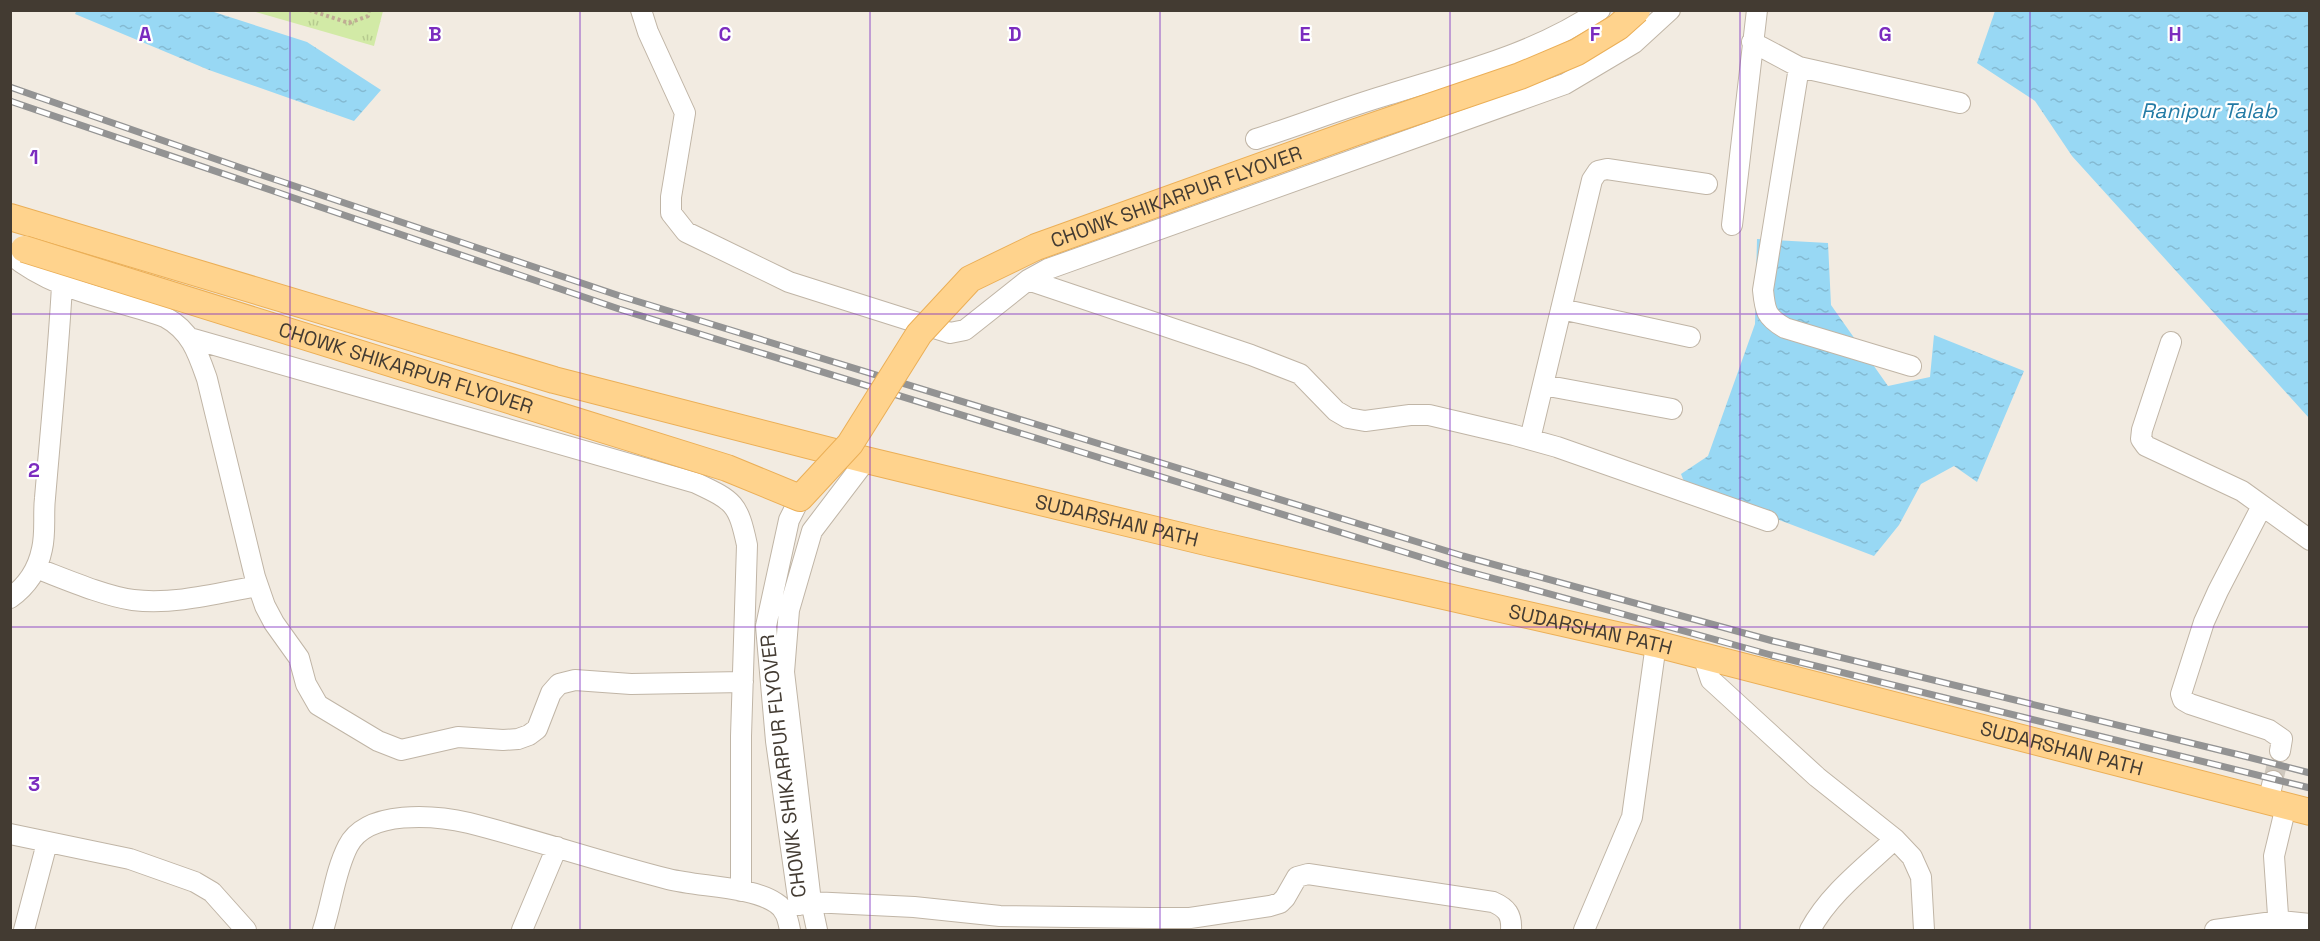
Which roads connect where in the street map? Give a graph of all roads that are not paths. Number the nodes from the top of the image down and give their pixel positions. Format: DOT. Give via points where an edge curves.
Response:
graph roads {
  1 [pos="641,10"];
  2 [pos="1600,10"];
  3 [pos="1637,10"];
  4 [pos="1670,10"];
  5 [pos="1758,10"];
  6 [pos="1752,42"];
  7 [pos="1799,67"];
  8 [pos="1960,103"];
  9 [pos="1256,140"];
  10 [pos="1707,184"];
  11 [pos="10,217"];
  12 [pos="1732,225"];
  13 [pos="15,250"];
  14 [pos="1028,280"];
  15 [pos="62,286"];
  16 [pos="1561,309"];
  17 [pos="1690,337"];
  18 [pos="190,338"];
  19 [pos="2171,342"];
  20 [pos="1911,366"];
  21 [pos="1543,385"];
  22 [pos="1672,409"];
  23 [pos="1530,439"];
  24 [pos="866,460"];
  25 [pos="800,498"];
  26 [pos="2262,506"];
  27 [pos="1768,521"];
  28 [pos="2310,540"];
  29 [pos="36,568"];
  30 [pos="258,586"];
  31 [pos="10,598"];
  32 [pos="1656,644"];
  33 [pos="1703,656"];
  34 [pos="743,682"];
  35 [pos="2280,752"];
  36 [pos="2284,800"];
  37 [pos="10,834"];
  38 [pos="1894,838"];
  39 [pos="47,843"];
  40 [pos="557,847"];
  41 [pos="741,891"];
  42 [pos="811,902"];
  43 [pos="2310,924"];
  44 [pos="2279,926"];
  45 [pos="24,930"];
  46 [pos="246,930"];
  47 [pos="323,930"];
  48 [pos="522,930"];
  49 [pos="790,930"];
  50 [pos="803,930"];
  51 [pos="817,930"];
  52 [pos="1511,930"];
  53 [pos="1584,930"];
  54 [pos="1810,930"];
  55 [pos="1924,930"];
  56 [pos="2215,930"];
  1 -- 14 [label="street" via="685,113 671,213 687,232 789,282 950,333 965,330"];
  2 -- 9 [label="street" via="1557,35 1499,60"];
  3 -- 25 [label="main road, CHOWK SHIKARPUR FLYOVER, bridge" via="1618,27 1577,52 1520,76 1047,243 970,279 919,334 850,444"];
  4 -- 14 [label="street" via="1634,43 1565,84 1048,269"];
  5 -- 6 [label="street"];
  6 -- 7 [label="street"];
  6 -- 12 [label="street"];
  7 -- 8 [label="street"];
  7 -- 20 [label="street" via="1764,306 1771,320 1785,327"];
  10 -- 16 [label="street" via="1607,169 1598,171 1592,180"];
  11 -- 24 [label="main road, SUDARSHAN PATH" via="554,380"];
  13 -- 15 [label="street" via="29,270"];
  13 -- 25 [label="main road, CHOWK SHIKARPUR FLYOVER, bridge" via="727,468"];
  14 -- 23 [label="street" via="1300,374 1348,418 1365,421 1428,416"];
  15 -- 18 [label="street" via="165,317 177,323"];
  15 -- 29 [label="street" via="42,548"];
  16 -- 17 [label="street"];
  16 -- 21 [label="street"];
  18 -- 30 [label="street" via="207,379"];
  18 -- 34 [label="street" via="696,483 725,497 740,515 747,545"];
  19 -- 26 [label="street" via="2141,439 2146,446 2242,490"];
  21 -- 22 [label="street"];
  21 -- 23 [label="street"];
  23 -- 27 [label="street"];
  24 -- 32 [label="main road, SUDARSHAN PATH" via="1222,546"];
  24 -- 42 [label="street" via="812,531 789,610 784,672"];
  25 -- 50 [label="street, CHOWK SHIKARPUR FLYOVER" via="789,520 766,626 776,741"];
  26 -- 28 [label="street"];
  26 -- 35 [label="street" via="2218,591 2181,694 2190,704 2269,730 2282,739"];
  29 -- 30 [label="street" via="132,600 193,598"];
  29 -- 31 [label="street" via="27,583"];
  30 -- 34 [label="street" via="274,623 299,658 306,684 318,705 378,741 401,750 458,737 518,740 537,729 551,693 559,684 574,680 631,684"];
  32 -- 33 [label="main road, SUDARSHAN PATH"];
  32 -- 53 [label="street" via="1632,817"];
  33 -- 36 [label="main road, SUDARSHAN PATH"];
  33 -- 38 [label="street" via="1712,680 1817,777"];
  34 -- 41 [label="street"];
  36 -- 44 [label="street" via="2274,856"];
  37 -- 39 [label="street"];
  38 -- 54 [label="street" via="1836,894"];
  38 -- 55 [label="street" via="1912,857 1921,877"];
  39 -- 45 [label="street"];
  39 -- 46 [label="street" via="129,859 195,882 212,892"];
  40 -- 41 [label="street" via="670,880"];
  40 -- 47 [label="street" via="445,817 400,818 367,826 349,844"];
  40 -- 48 [label="street"];
  41 -- 49 [label="street" via="775,902 787,916"];
  42 -- 51 [label="street"];
  42 -- 52 [label="street" via="1000,916 1190,918 1280,903 1297,877 1308,874 1493,902 1509,912"];
  43 -- 44 [label="street"];
  44 -- 56 [label="street"];
}
